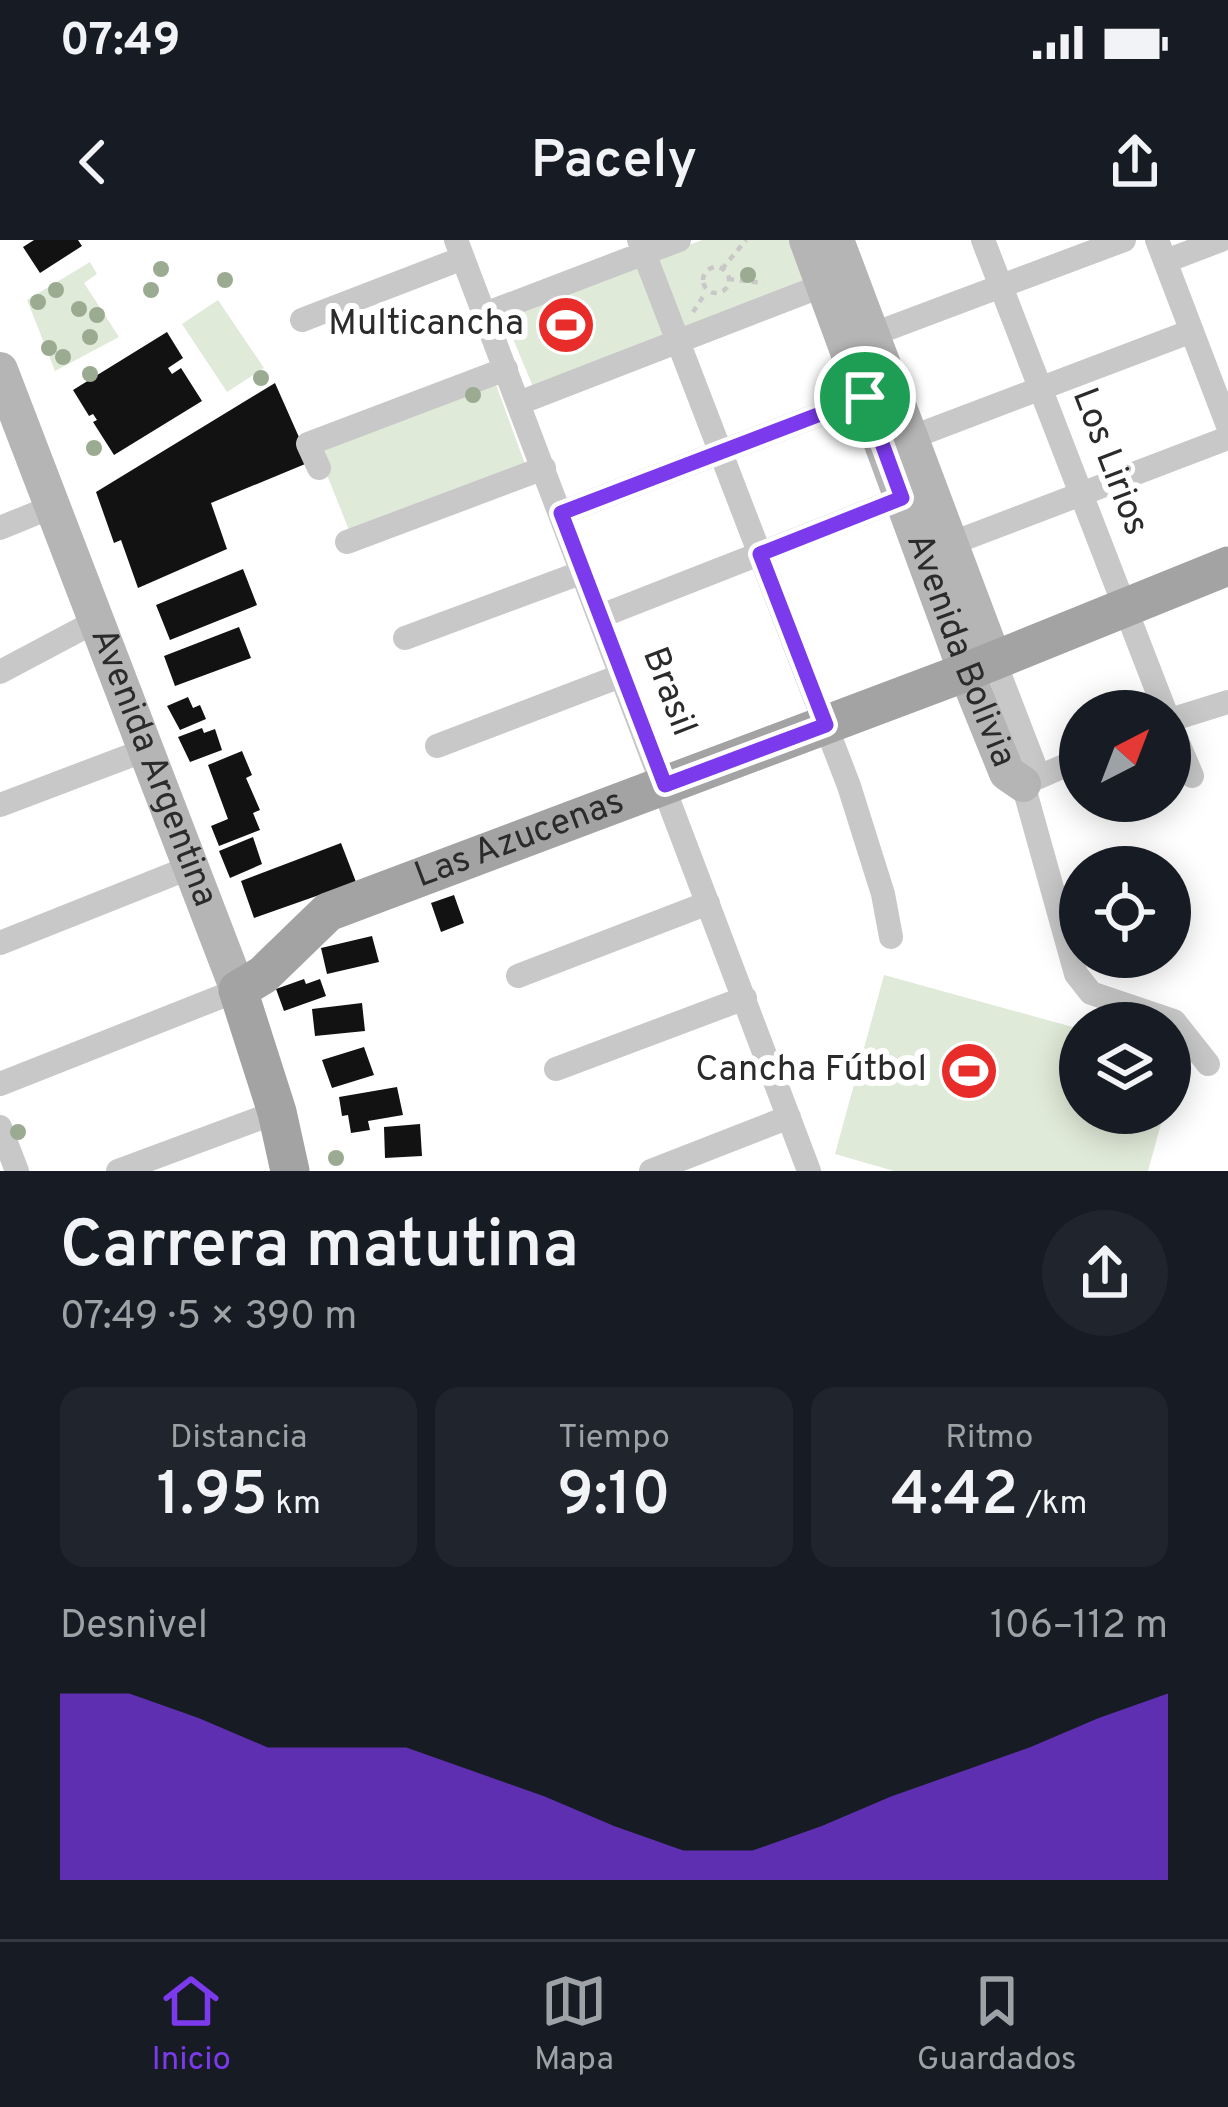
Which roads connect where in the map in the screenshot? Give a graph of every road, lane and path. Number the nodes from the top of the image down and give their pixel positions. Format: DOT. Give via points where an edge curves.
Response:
graph roads {
  1 [pos="679,240"];
  2 [pos="746,240"];
  3 [pos="807,240"];
  4 [pos="836,240"];
  5 [pos="983,240"];
  6 [pos="1124,240"];
  7 [pos="1221,240"];
  8 [pos="642,246"];
  9 [pos="460,249"];
  10 [pos="1161,251"];
  11 [pos="722,269"];
  12 [pos="824,285"];
  13 [pos="1001,286"];
  14 [pos="485,314"];
  15 [pos="302,320"];
  16 [pos="1192,331"];
  17 [pos="871,334"];
  18 [pos="678,342"];
  19 [pos="506,369"];
  20 [pos="2,384"];
  21 [pos="1041,388"];
  22 [pos="865,397"];
  23 [pos="519,403"];
  24 [pos="1225,411"];
  25 [pos="910,438"];
  26 [pos="1228,438"];
  27 [pos="721,452"];
  28 [pos="319,468"];
  29 [pos="544,468"];
  30 [pos="1082,494"];
  31 [pos="902,498"];
  32 [pos="54,506"];
  33 [pos="561,513"];
  34 [pos="0,528"];
  35 [pos="347,542"];
  36 [pos="950,544"];
  37 [pos="760,554"];
  38 [pos="1228,566"];
  39 [pos="584,572"];
  40 [pos="1128,608"];
  41 [pos="601,616"];
  42 [pos="98,620"];
  43 [pos="405,638"];
  44 [pos="980,666"];
  45 [pos="0,672"];
  46 [pos="623,675"];
  47 [pos="1157,690"];
  48 [pos="1228,702"];
  49 [pos="1191,715"];
  50 [pos="826,725"];
  51 [pos="437,746"];
  52 [pos="148,749"];
  53 [pos="1059,768"];
  54 [pos="1031,781"];
  55 [pos="665,785"];
  56 [pos="0,805"];
  57 [pos="191,867"];
  58 [pos="708,903"];
  59 [pos="891,937"];
  60 [pos="0,943"];
  61 [pos="518,976"];
  62 [pos="238,990"];
  63 [pos="745,998"];
  64 [pos="1208,1064"];
  65 [pos="556,1069"];
  66 [pos="0,1084"];
  67 [pos="277,1112"];
  68 [pos="789,1118"];
  69 [pos="0,1127"];
  70 [pos="17,1171"];
  71 [pos="118,1171"];
  72 [pos="290,1171"];
  73 [pos="651,1171"];
  74 [pos="809,1171"];
  1 -- 8 [label="street"];
  2 -- 11 [label="path"];
  3 -- 12 [label="street, Avenida Bolivia"];
  4 -- 17 [label="street, Avenida Bolivia"];
  5 -- 13 [label="street, Los Lirios"];
  6 -- 13 [label="street"];
  7 -- 10 [label="street"];
  8 -- 14 [label="street"];
  8 -- 18 [label="street"];
  9 -- 14 [label="street, Brasil"];
  9 -- 15 [label="street"];
  10 -- 16 [label="street"];
  11 -- 11 [label="path" via="726,287 708,290 706,271"];
  12 -- 18 [label="street"];
  12 -- 22 [label="street, Avenida Bolivia"];
  13 -- 17 [label="street"];
  13 -- 21 [label="street, Los Lirios"];
  14 -- 19 [label="street, Brasil"];
  16 -- 21 [label="street"];
  16 -- 24 [label="street"];
  17 -- 25 [label="street, Avenida Bolivia"];
  18 -- 23 [label="street"];
  18 -- 27 [label="street"];
  19 -- 23 [label="street, Brasil"];
  19 -- 28 [label="street" via="308,444"];
  20 -- 32 [label="street, Avenida Argentina"];
  21 -- 25 [label="street"];
  21 -- 30 [label="street, Los Lirios"];
  22 -- 27 [label="street"];
  22 -- 31 [label="street, Avenida Bolivia"];
  23 -- 29 [label="street, Brasil"];
  25 -- 36 [label="street, Avenida Bolivia"];
  26 -- 30 [label="street"];
  27 -- 33 [label="street"];
  27 -- 37 [label="street"];
  29 -- 33 [label="street, Brasil"];
  29 -- 35 [label="street"];
  30 -- 36 [label="street"];
  30 -- 40 [label="street, Los Lirios"];
  31 -- 37 [label="street"];
  31 -- 44 [label="street, Avenida Bolivia"];
  32 -- 34 [label="street"];
  32 -- 42 [label="street, Avenida Argentina"];
  33 -- 39 [label="street, Brasil"];
  36 -- 44 [label="street, Avenida Bolivia"];
  37 -- 41 [label="street"];
  37 -- 50 [label="street"];
  38 -- 40 [label="main road, Las Azucenas"];
  39 -- 41 [label="street, Brasil"];
  39 -- 43 [label="street"];
  40 -- 44 [label="main road, Las Azucenas"];
  40 -- 47 [label="street, Los Lirios"];
  41 -- 46 [label="street, Brasil"];
  42 -- 45 [label="street"];
  42 -- 52 [label="street, Avenida Argentina"];
  44 -- 50 [label="main road, Las Azucenas"];
  44 -- 54 [label="street, Avenida Bolivia" via="1007,773"];
  46 -- 51 [label="street"];
  46 -- 55 [label="street, Brasil"];
  48 -- 49 [label="street"];
  50 -- 55 [label="main road, Las Azucenas"];
  50 -- 59 [label="street"];
  52 -- 56 [label="street"];
  52 -- 57 [label="street, Avenida Argentina"];
  53 -- 54 [label="street"];
  54 -- 64 [label="street" via="1076,974 1091,993 1174,1021"];
  55 -- 58 [label="street, Brasil"];
  55 -- 62 [label="main road, Las Azucenas" via="328,912"];
  57 -- 60 [label="street"];
  57 -- 62 [label="street, Avenida Argentina"];
  58 -- 61 [label="street"];
  58 -- 63 [label="street, Brasil"];
  62 -- 66 [label="street"];
  62 -- 67 [label="main road, Avenida Argentina"];
  63 -- 65 [label="street"];
  63 -- 68 [label="street, Brasil"];
  67 -- 71 [label="street"];
  67 -- 72 [label="main road, Avenida Argentina"];
  68 -- 73 [label="street"];
  68 -- 74 [label="street, Brasil"];
  69 -- 70 [label="street"];
}
